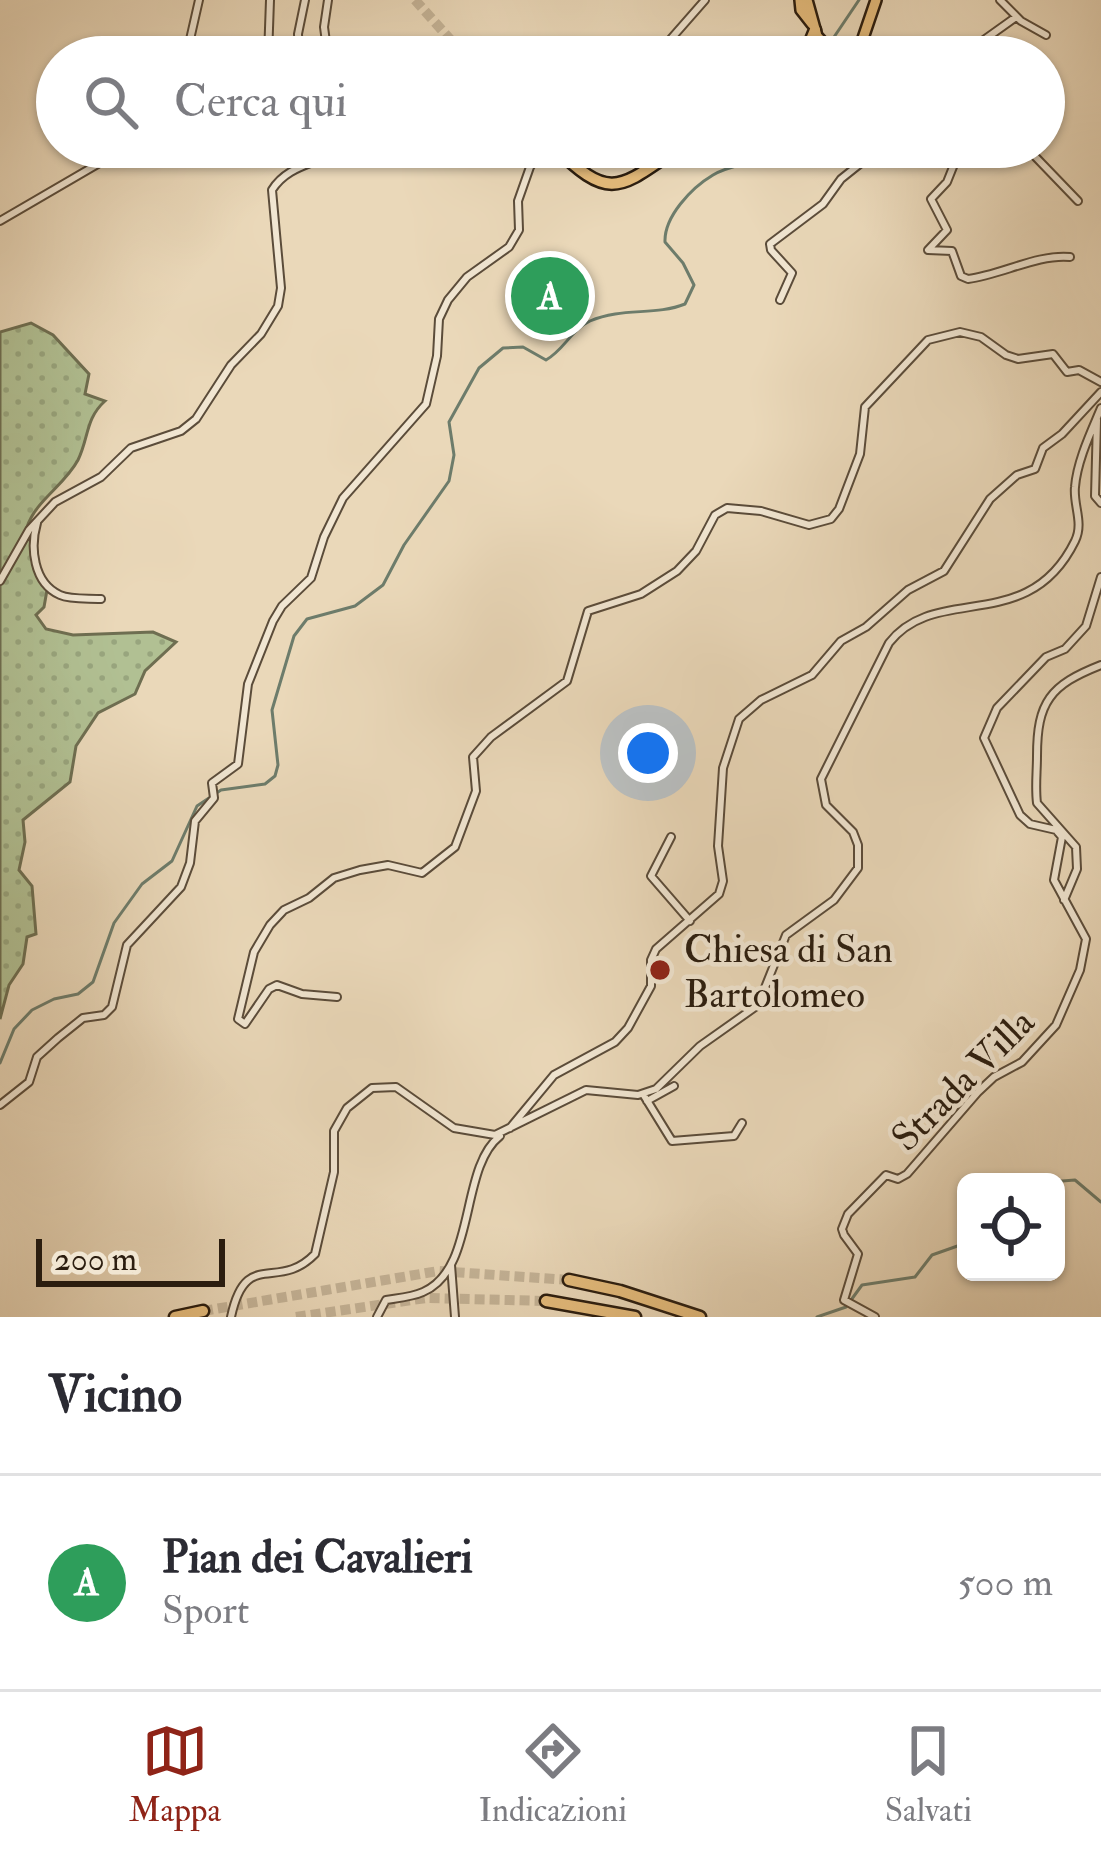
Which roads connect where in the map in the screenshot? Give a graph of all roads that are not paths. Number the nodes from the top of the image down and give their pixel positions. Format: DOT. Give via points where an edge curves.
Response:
graph roads {
  1 [pos="199,0"];
  2 [pos="270,0"];
  3 [pos="305,0"];
  4 [pos="328,0"];
  5 [pos="705,0"];
  6 [pos="802,0"];
  7 [pos="875,0"];
  8 [pos="1000,0"];
  9 [pos="1016,17"];
  10 [pos="1046,35"];
  11 [pos="191,36"];
  12 [pos="269,36"];
  13 [pos="298,36"];
  14 [pos="325,36"];
  15 [pos="673,36"];
  16 [pos="816,36"];
  17 [pos="864,36"];
  18 [pos="989,36"];
  19 [pos="91,168"];
  20 [pos="296,168"];
  21 [pos="530,168"];
  22 [pos="577,168"];
  23 [pos="648,168"];
  24 [pos="855,168"];
  25 [pos="953,168"];
  26 [pos="1046,168"];
  27 [pos="1078,201"];
  28 [pos="0,221"];
  29 [pos="1070,257"];
  30 [pos="780,300"];
  31 [pos="1101,382"];
  32 [pos="1101,392"];
  33 [pos="1101,408"];
  34 [pos="1096,419"];
  35 [pos="1101,503"];
  36 [pos="39,520"];
  37 [pos="1101,577"];
  38 [pos="0,581"];
  39 [pos="101,599"];
  40 [pos="1101,665"];
  41 [pos="1060,830"];
  42 [pos="671,837"];
  43 [pos="1064,900"];
  44 [pos="690,920"];
  45 [pos="337,997"];
  46 [pos="674,1086"];
  47 [pos="645,1097"];
  48 [pos="0,1105"];
  49 [pos="742,1123"];
  50 [pos="507,1132"];
  51 [pos="450,1261"];
  52 [pos="569,1280"];
  53 [pos="546,1301"];
  54 [pos="202,1311"];
  55 [pos="175,1317"];
  56 [pos="231,1317"];
  57 [pos="376,1317"];
  58 [pos="455,1317"];
  59 [pos="635,1317"];
  60 [pos="700,1317"];
  61 [pos="875,1317"];
  1 -- 11 [label="street"];
  2 -- 12 [label="street"];
  3 -- 13 [label="street"];
  4 -- 14 [label="street"];
  5 -- 15 [label="street"];
  6 -- 16 [label="main road"];
  7 -- 17 [label="main road"];
  8 -- 9 [label="street"];
  9 -- 10 [label="street"];
  9 -- 18 [label="street"];
  19 -- 28 [label="street"];
  20 -- 36 [label="street" via="272,190 281,271 278,306 261,334 196,419 131,448"];
  21 -- 48 [label="street" via="509,248 467,277 439,320 426,404 343,498 311,578 273,621 248,684 238,764 211,787 214,798 195,821 181,887 127,945 112,1007 58,1037 37,1058 29,1082"];
  22 -- 23 [label="highway" via="613,185"];
  24 -- 30 [label="street" via="770,244 792,273"];
  25 -- 29 [label="street" via="931,199 947,230 928,250 952,251 965,279"];
  26 -- 27 [label="street"];
  31 -- 45 [label="street" via="1066,372 1053,353 1018,359 972,333 940,334 866,407 860,454 831,519 809,525 727,508 677,571 641,594 588,611 567,680 473,757 476,791 450,854 422,873 388,865 334,878 284,910 254,952 238,1019 245,1024 277,985"];
  32 -- 44 [label="street" via="1043,448 1035,469 990,500 944,571 841,641 812,675 739,719 722,782 723,881 716,900"];
  33 -- 34 [label="street"];
  34 -- 35 [label="street"];
  34 -- 47 [label="street" via="1077,475 1078,535 1048,576 1010,602 906,626 872,674 821,779 826,806 858,845 852,879 786,935 758,1005"];
  36 -- 38 [label="street"];
  36 -- 39 [label="street" via="33,548 45,583 61,596"];
  37 -- 41 [label="street" via="1086,626 998,708 985,738 1019,815"];
  40 -- 41 [label="street" via="1062,684 1037,723 1037,803"];
  41 -- 43 [label="street, Strada Villa" via="1054,880"];
  41 -- 43 [label="street" via="1078,856"];
  42 -- 44 [label="street" via="651,876"];
  43 -- 61 [label="street, Strada Villa" via="1086,939 1056,1024 978,1092 907,1174 886,1174 848,1214 844,1235 858,1254 848,1302"];
  44 -- 50 [label="street" via="656,949 651,986 615,1042 554,1075"];
  46 -- 47 [label="street"];
  47 -- 49 [label="street" via="672,1141 734,1136"];
  47 -- 50 [label="street" via="586,1090"];
  50 -- 51 [label="street" via="487,1151"];
  50 -- 56 [label="street" via="454,1128 396,1087 372,1088 334,1131 334,1172 315,1254 290,1273 245,1281"];
  51 -- 57 [label="street" via="425,1292 386,1300"];
  51 -- 58 [label="street"];
  52 -- 60 [label="highway"];
  53 -- 59 [label="highway"];
  54 -- 55 [label="highway"];
}
